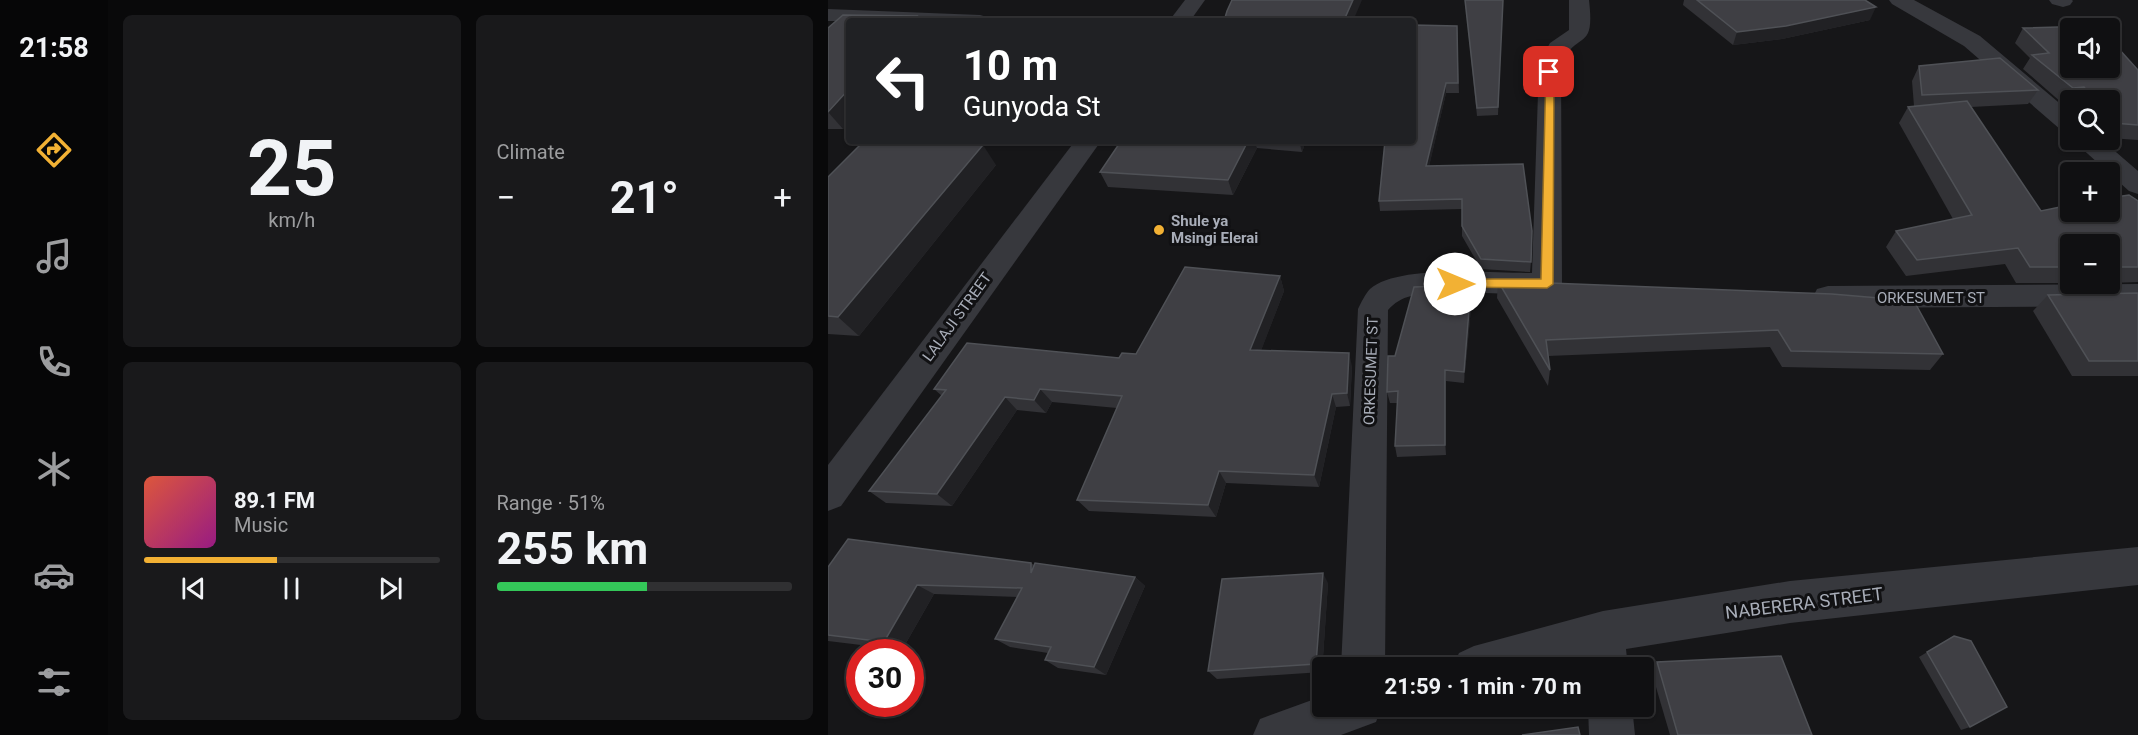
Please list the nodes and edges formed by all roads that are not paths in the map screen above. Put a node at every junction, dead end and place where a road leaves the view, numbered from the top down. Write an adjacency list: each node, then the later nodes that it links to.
1 (1195, 0): 6 (street)
2 (1579, 0): 16 (street, ORKESUMET ST)
3 (1899, 0): 7 (street)
4 (828, 15): 5 (street)
5 (904, 18)
6 (1181, 18)
7 (2060, 116)
8 (1086, 144): 13 (street, LALAJI STREET)
9 (2098, 150): 10 (street)
10 (2138, 185)
11 (2138, 295): 12 (street, ORKESUMET ST)
12 (1806, 297)
13 (828, 494)
14 (2135, 570): 15 (street, NABERERA STREET)
15 (1605, 650): 17 (street, NABERERA STREET)
16 (1363, 657)
17 (1554, 657)
18 (1328, 717): 20 (street)
19 (1611, 717): 21 (street)
20 (1276, 735)
21 (1612, 735)

